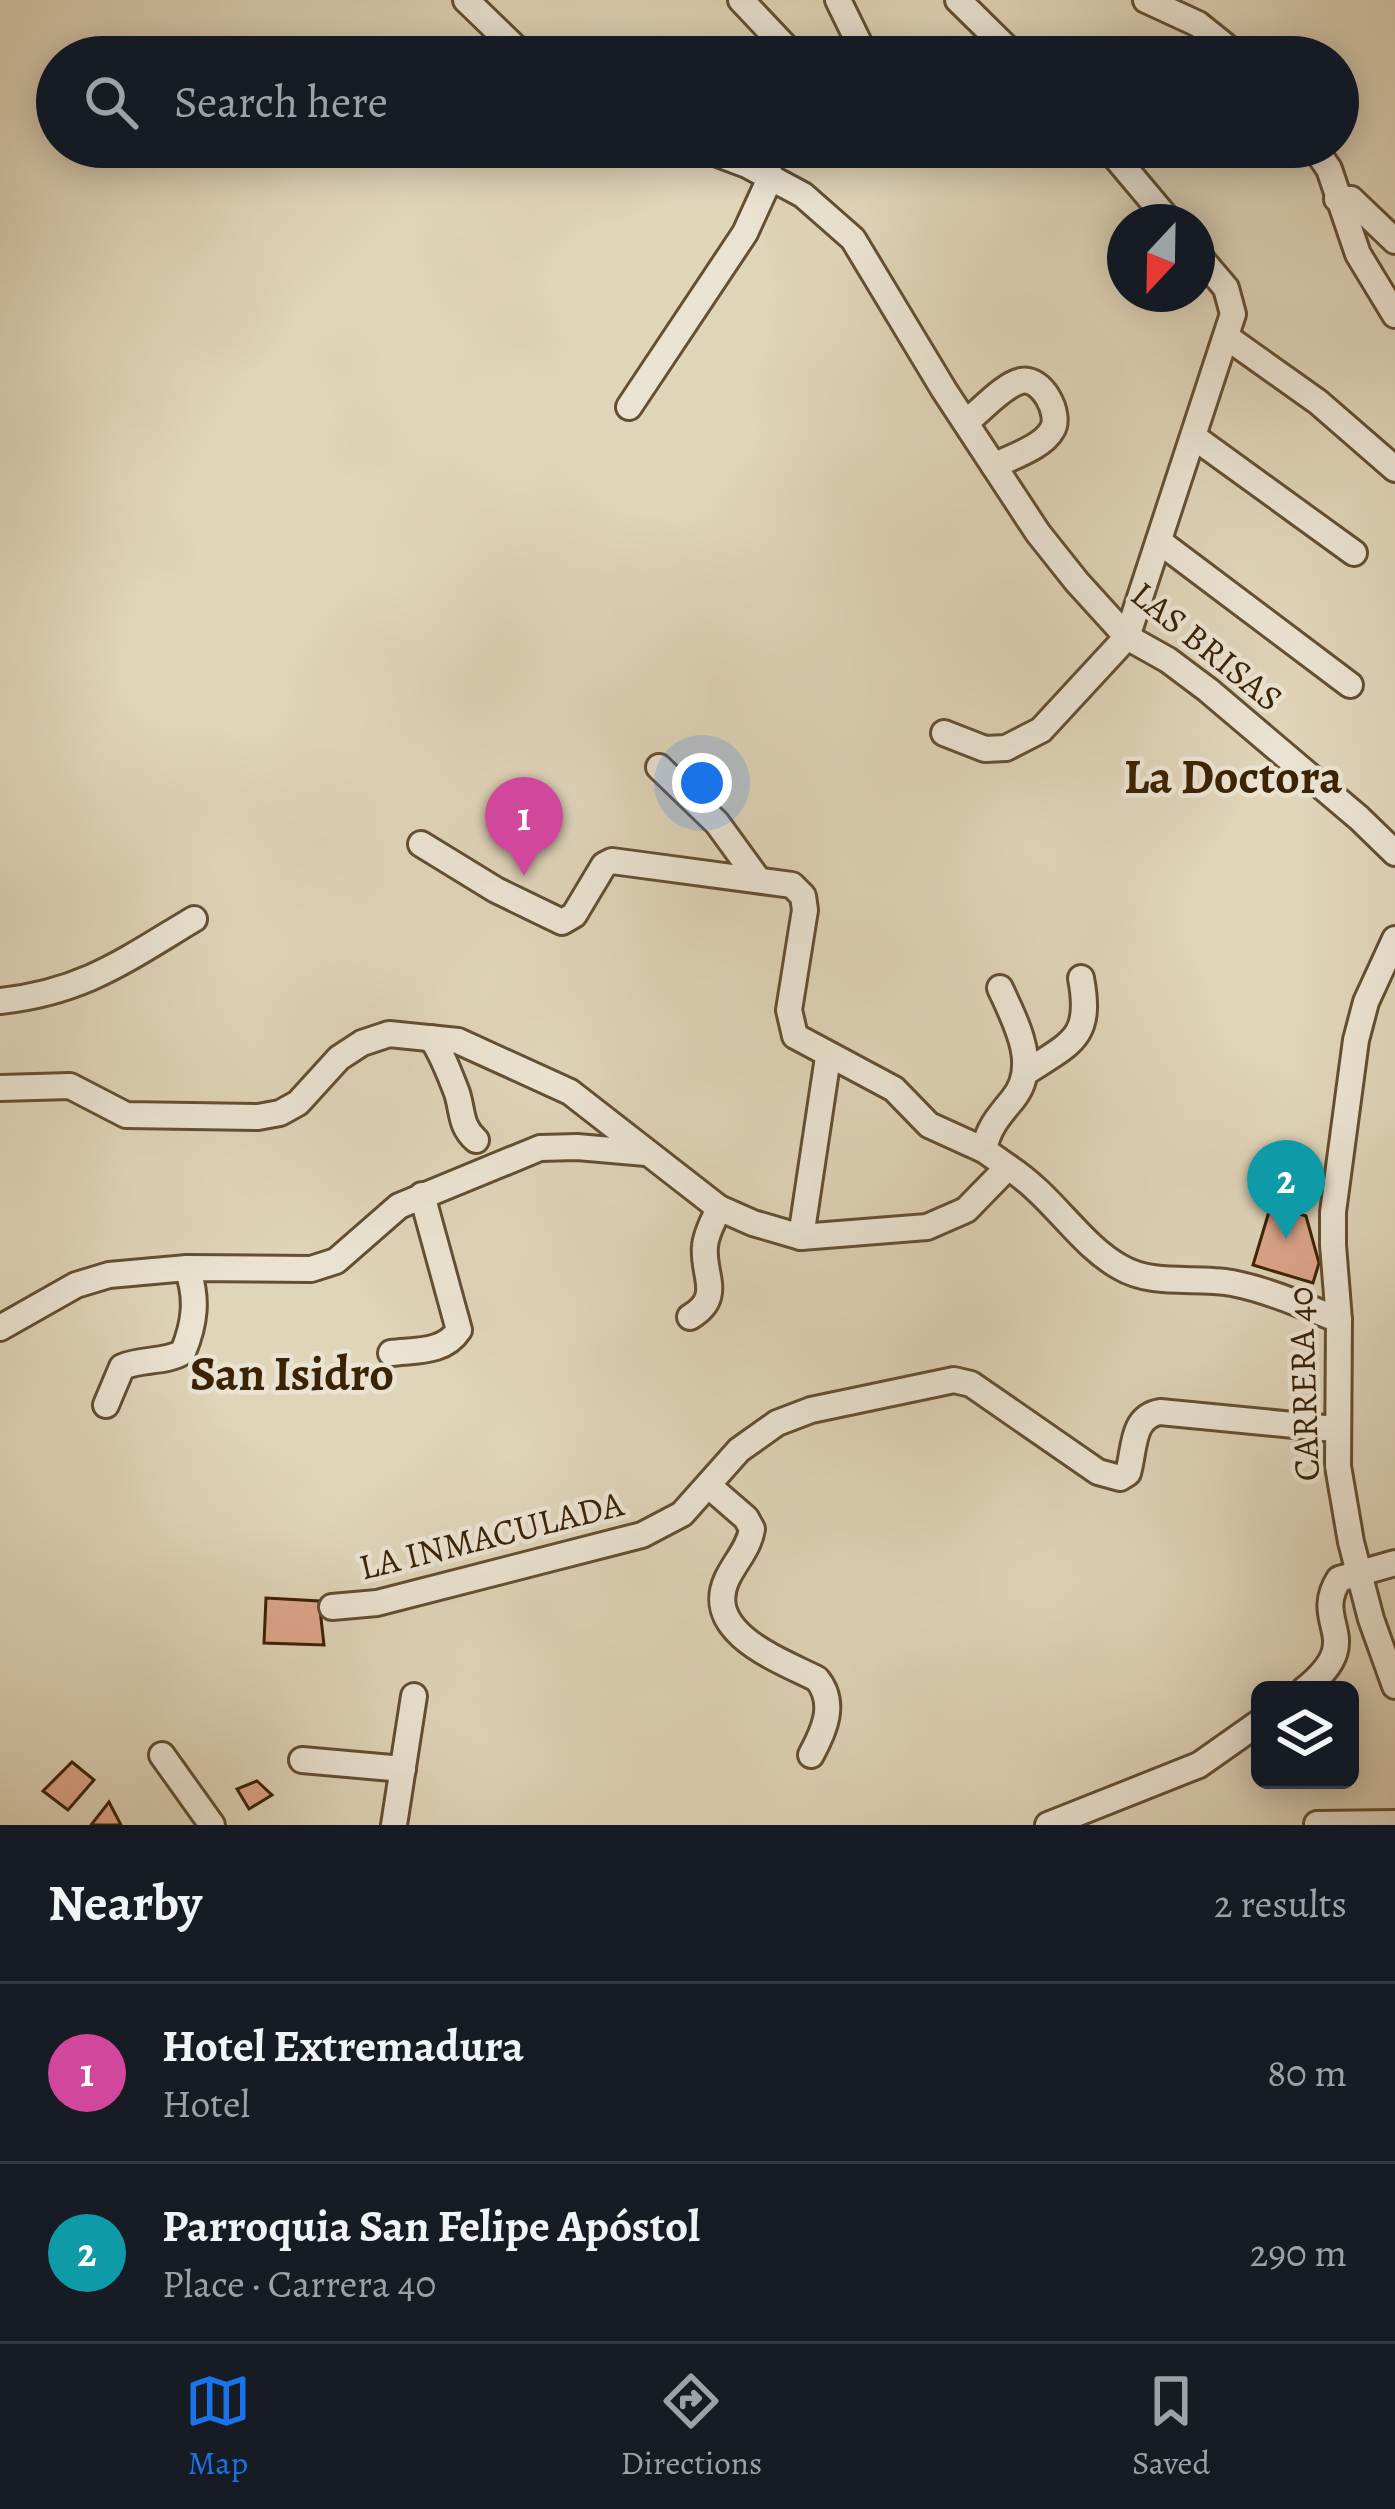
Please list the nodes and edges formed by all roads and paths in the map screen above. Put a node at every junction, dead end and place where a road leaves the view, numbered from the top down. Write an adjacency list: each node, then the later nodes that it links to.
1 (466, 0): 6 (street)
2 (741, 0): 7 (street)
3 (838, 0): 8 (street)
4 (958, 0): 9 (street)
5 (1146, 0): 10 (street)
6 (503, 36)
7 (775, 36)
8 (856, 36)
9 (995, 36)
10 (1212, 36)
11 (751, 168): 14 (street, LAS BRISAS)
12 (1125, 168): 16 (street)
13 (1327, 168): 15 (street)
14 (771, 176): 21 (street); 22 (street, LAS BRISAS)
15 (1337, 199): 17 (street); 19 (street)
16 (1155, 204)
17 (1395, 241)
18 (1215, 278): 20 (street)
19 (1395, 315)
20 (1228, 338): 23 (street); 25 (street)
21 (629, 407)
22 (966, 422): 24 (street, LAS BRISAS); 24 (street)
23 (1194, 437): 26 (street); 27 (street)
24 (994, 466): 28 (street, LAS BRISAS)
25 (1395, 469)
26 (1160, 542): 28 (street); 29 (street)
27 (1354, 554)
28 (1127, 637): 30 (street); 33 (street, LAS BRISAS)
29 (1350, 686)
30 (944, 733)
31 (658, 767): 34 (street)
32 (421, 844): 34 (street)
33 (1395, 853)
34 (757, 878): 41 (street)
35 (194, 919): 39 (street)
36 (1395, 939): 53 (street, CARRERA 40)
37 (1082, 978): 42 (street)
38 (1000, 988): 42 (street)
39 (0, 1001)
40 (431, 1038): 43 (street); 44 (street); 46 (street)
41 (828, 1057): 45 (street); 50 (street)
42 (1028, 1071): 45 (street)
43 (0, 1088)
44 (476, 1140)
45 (984, 1150): 47 (street)
46 (651, 1154): 48 (street); 49 (street)
47 (1008, 1167): 50 (street); 53 (street)
48 (422, 1195): 51 (street); 55 (street)
49 (718, 1208): 50 (street); 52 (street)
50 (801, 1237)
51 (187, 1268): 54 (street); 56 (street)
52 (690, 1317)
53 (1339, 1320): 57 (street, CARRERA 40)
54 (0, 1328)
55 (392, 1353)
56 (106, 1405)
57 (1335, 1429): 58 (street, LA INMACULADA); 60 (street, CARRERA 40)
58 (709, 1486): 61 (street, LA INMACULADA); 67 (street)
59 (1395, 1563): 60 (street)
60 (1359, 1571): 62 (street); 63 (street, CARRERA 40)
61 (332, 1607)
62 (1313, 1681)
63 (1395, 1686)
64 (414, 1696): 69 (street)
65 (1251, 1728): 74 (street)
66 (162, 1755): 72 (street)
67 (811, 1755)
68 (302, 1760): 69 (street)
69 (403, 1769): 73 (street)
70 (1395, 1823): 71 (street)
71 (1316, 1824)
72 (212, 1825)
73 (394, 1825)
74 (1048, 1825)

